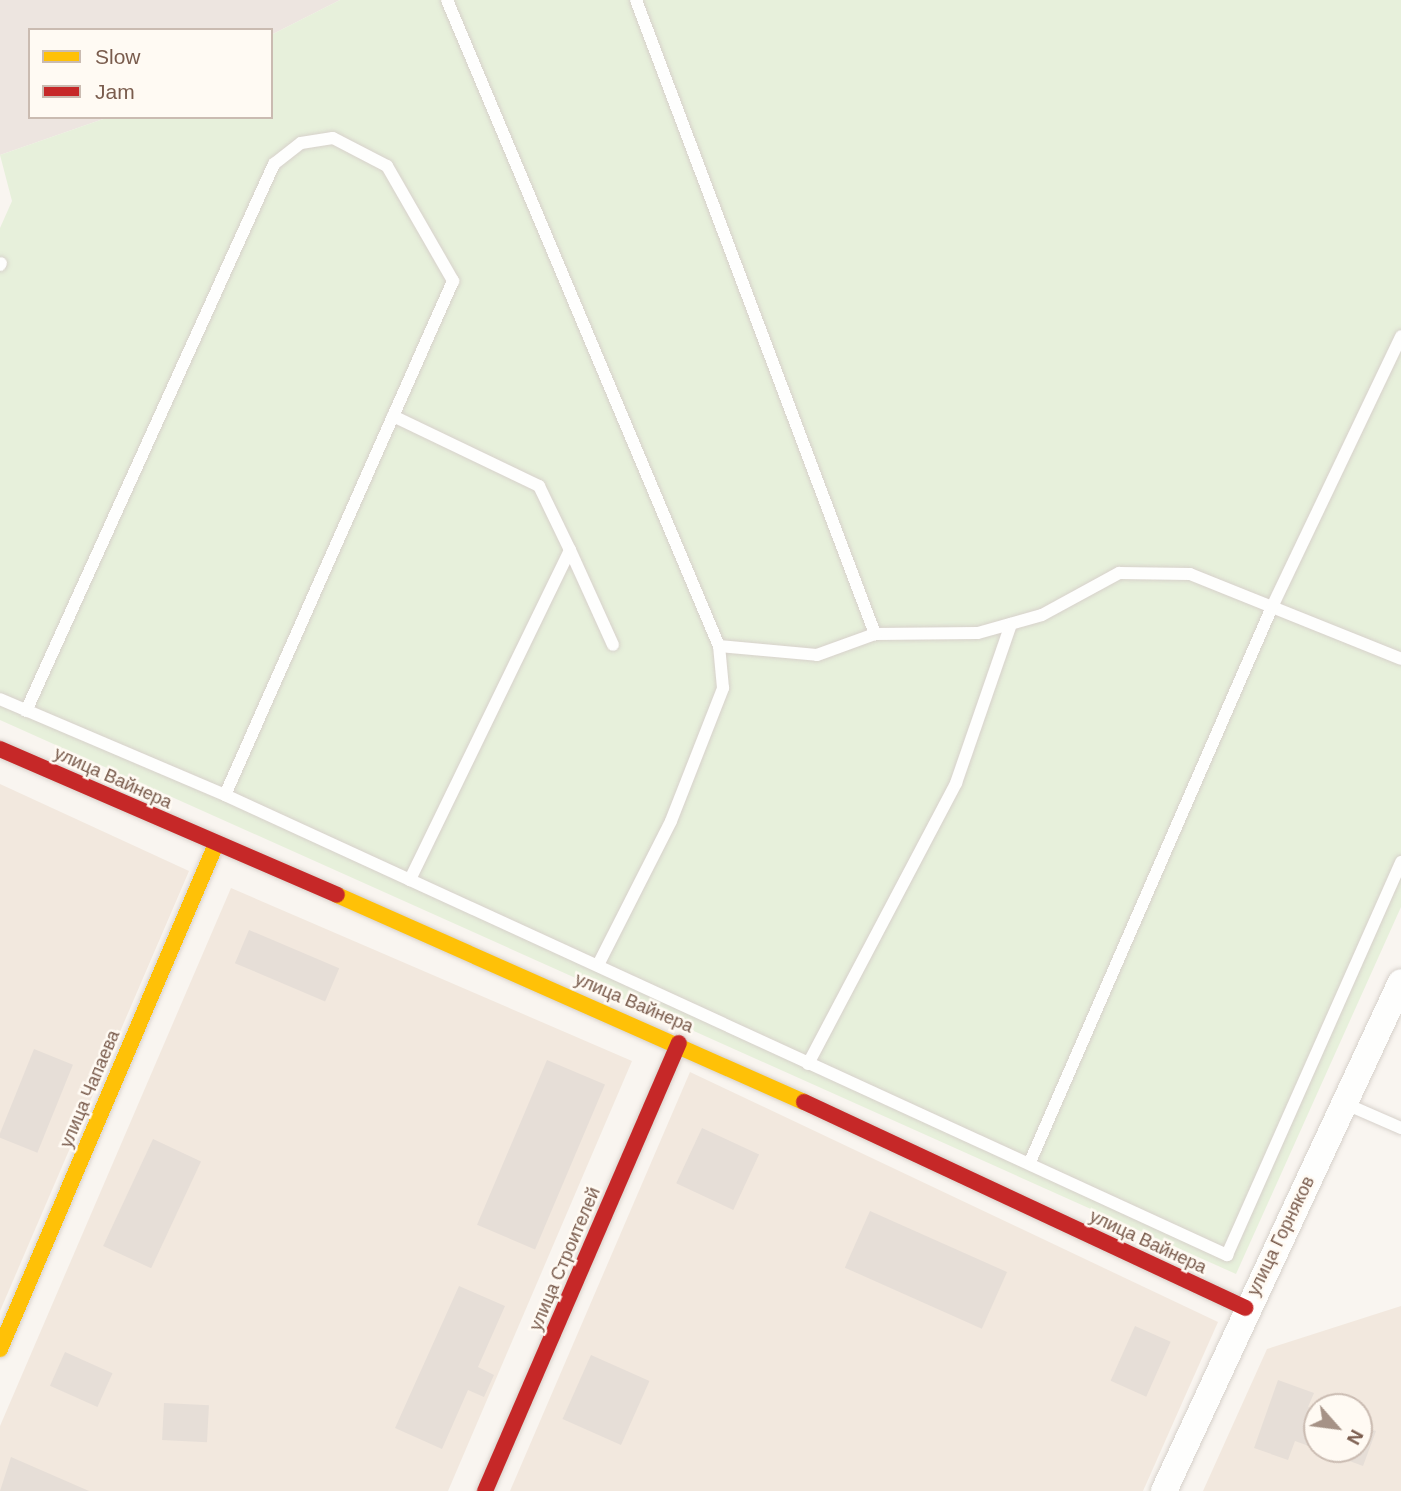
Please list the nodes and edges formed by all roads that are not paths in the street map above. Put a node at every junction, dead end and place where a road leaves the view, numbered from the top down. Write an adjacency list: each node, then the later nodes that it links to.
1 (447, 0): 10 (lane)
2 (636, 0): 8 (lane)
3 (1401, 335): 6 (lane)
4 (393, 416): 5 (lane); 13 (lane); 15 (lane)
5 (570, 550): 9 (lane); 18 (lane)
6 (1272, 607): 7 (lane); 11 (lane); 25 (lane)
7 (1012, 624): 8 (lane); 22 (lane)
8 (874, 634): 10 (lane)
9 (613, 645)
10 (719, 646): 19 (lane)
11 (1401, 659)
12 (0, 699): 13 (lane)
13 (26, 711): 15 (lane)
14 (0, 749): 16 (street, улица Вайнера)
15 (225, 795): 18 (lane)
16 (216, 844): 21 (street, улица Вайнера); 27 (street, улица Чапаева)
17 (1401, 862): 25 (lane)
18 (410, 880): 19 (lane)
19 (598, 965): 22 (lane)
20 (1401, 982): 23 (street, улица Горняков)
21 (679, 1043): 26 (street, улица Вайнера); 28 (street, улица Строителей)
22 (808, 1064): 25 (lane)
23 (1346, 1104): 24 (lane); 26 (street, улица Горняков)
24 (1401, 1128)
25 (1030, 1162)
26 (1245, 1308): 29 (street, улица Горняков)
27 (0, 1349)
28 (485, 1491)
29 (1164, 1491)

